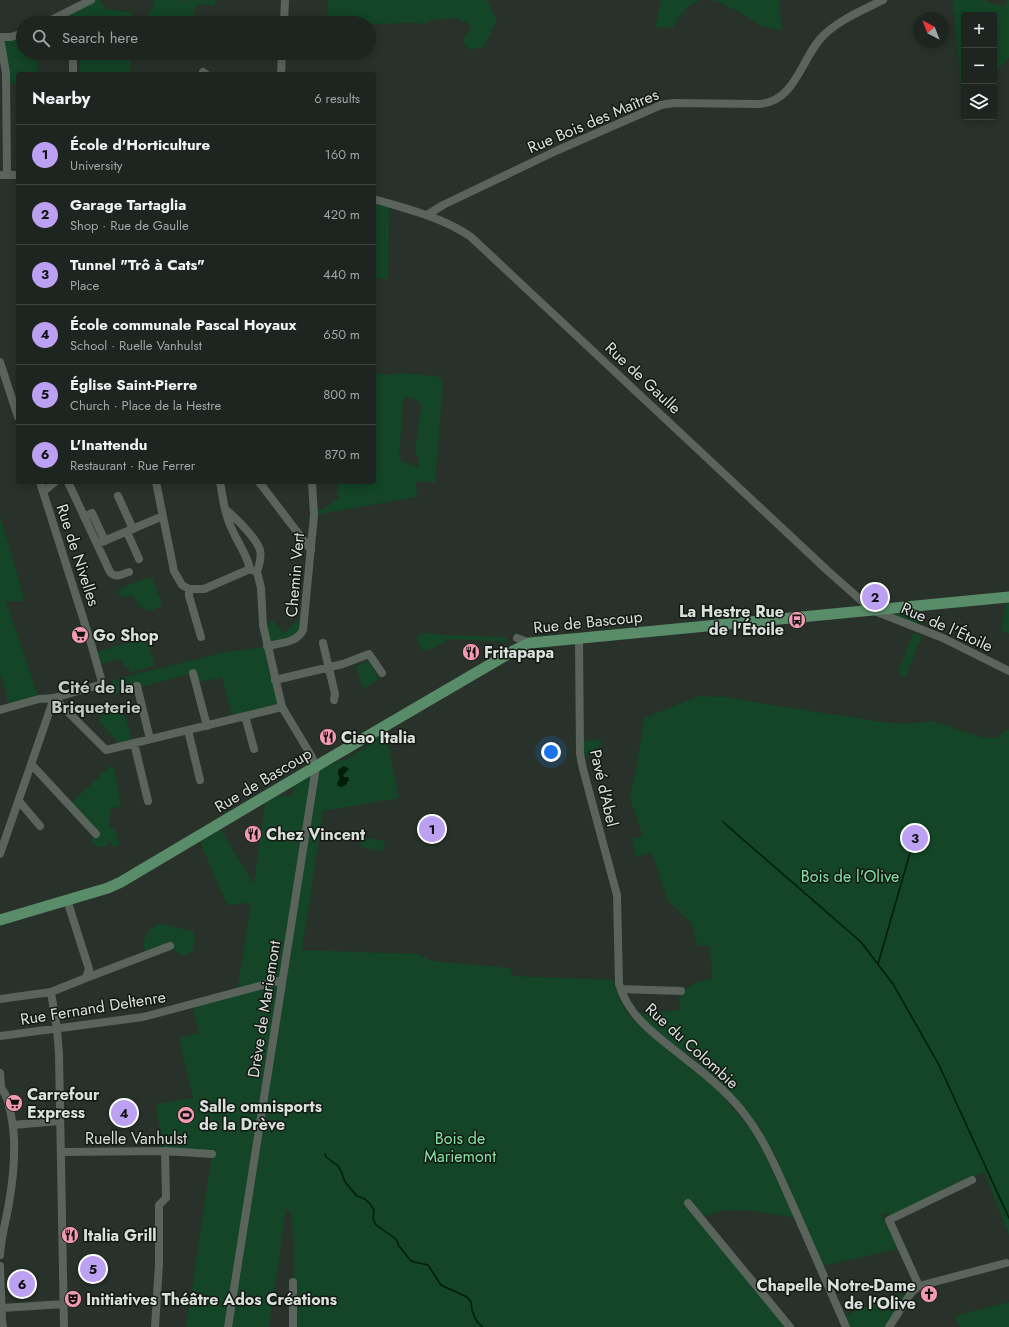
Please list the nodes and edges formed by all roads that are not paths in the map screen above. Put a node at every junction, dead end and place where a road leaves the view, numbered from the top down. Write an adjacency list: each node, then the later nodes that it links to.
1 (91, 0): 4 (street)
2 (285, 0): 5 (street)
3 (883, 0): 15 (street, Rue Bois des Maîtres)
4 (62, 15)
5 (284, 16)
6 (16, 35): 7 (street)
7 (0, 38): 12 (street)
8 (73, 60): 10 (street)
9 (282, 60): 11 (street)
10 (72, 72)
11 (281, 72)
12 (4, 175): 13 (street)
13 (16, 175)
14 (376, 200): 15 (street, Rue de Gaulle)
15 (427, 215): 37 (street, Rue de Gaulle)
16 (0, 362): 17 (street)
17 (16, 411)
18 (41, 484): 25 (street, Rue de Nivelles)
19 (53, 484): 25 (street)
20 (69, 484): 30 (street)
21 (156, 484): 28 (street)
22 (220, 484): 27 (street)
23 (261, 484): 31 (street)
24 (312, 484): 31 (street, Chemin Vert)
25 (43, 492): 50 (street, Rue de Nivelles)
26 (118, 496): 29 (street)
27 (225, 509): 33 (street); 33 (street)
28 (163, 516): 29 (street); 35 (street)
29 (130, 530): 30 (street); 32 (street)
30 (101, 543): 34 (street)
31 (311, 550): 43 (street, Chemin Vert)
32 (139, 559)
33 (253, 571): 35 (street); 43 (street)
34 (129, 572)
35 (189, 589): 38 (street)
36 (1009, 597): 37 (main road, Rue de Bascoup)
37 (872, 610): 40 (main road, Rue de Bascoup); 45 (street, Rue de l'Étoile)
38 (200, 637)
39 (517, 638): 42 (street)
40 (579, 638): 42 (main road, Rue de Bascoup); 68 (street, Pavé d'Abel)
41 (323, 643): 44 (street)
42 (530, 643): 61 (main road, Rue de Bascoup)
43 (268, 646): 48 (street)
44 (328, 667): 47 (street); 48 (street); 51 (street)
45 (1009, 671)
46 (193, 673): 55 (street)
47 (382, 673)
48 (275, 680): 52 (street)
49 (137, 686): 57 (street)
50 (54, 698): 53 (street); 58 (street); 60 (street)
51 (334, 700)
52 (282, 707): 54 (street); 61 (street)
53 (0, 710)
54 (245, 716): 55 (street); 59 (street)
55 (207, 726): 56 (street)
56 (188, 730): 57 (street); 62 (street)
57 (150, 739): 58 (street)
58 (134, 743): 64 (street)
59 (254, 749)
60 (32, 765): 63 (street); 66 (street)
61 (316, 767): 69 (main road, Rue de Bascoup); 73 (street, Drève de Mariemont)
62 (200, 780)
63 (19, 801): 65 (street); 67 (street)
64 (148, 801)
65 (40, 826)
66 (96, 834)
67 (0, 854)
68 (617, 894): 74 (street, Rue du Colombie)
69 (67, 900): 70 (main road, Rue de Bascoup); 72 (street)
70 (0, 920)
71 (170, 946): 72 (street)
72 (86, 978): 76 (street)
73 (282, 980): 78 (street, Rue Fernand Deltenre); 100 (street, Drève de Mariemont)
74 (621, 989): 75 (street); 103 (street, Rue du Colombie)
75 (681, 991)
76 (51, 992): 77 (street); 78 (street)
77 (0, 999)
78 (58, 1028): 79 (street, Rue Fernand Deltenre); 82 (street)
79 (0, 1036)
80 (0, 1073): 81 (street)
81 (0, 1087): 83 (street)
82 (60, 1122): 83 (street); 85 (street)
83 (13, 1125): 89 (street)
84 (166, 1151): 85 (street, Ruelle Vanhulst); 86 (street, Ruelle Vanhulst); 99 (street)
85 (61, 1152): 95 (street)
86 (212, 1154)
87 (972, 1180): 94 (street)
88 (688, 1203): 102 (street)
89 (0, 1241): 90 (street)
90 (0, 1255)
91 (1006, 1263): 94 (street)
92 (0, 1266): 96 (street)
93 (293, 1282): 101 (street)
94 (919, 1286): 104 (street)
95 (64, 1304): 96 (street); 98 (street)
96 (2, 1308): 97 (street)
97 (2, 1322)
98 (64, 1327)
99 (155, 1327)
100 (228, 1327)
101 (293, 1327)
102 (790, 1327)
103 (846, 1327)
104 (889, 1327)

